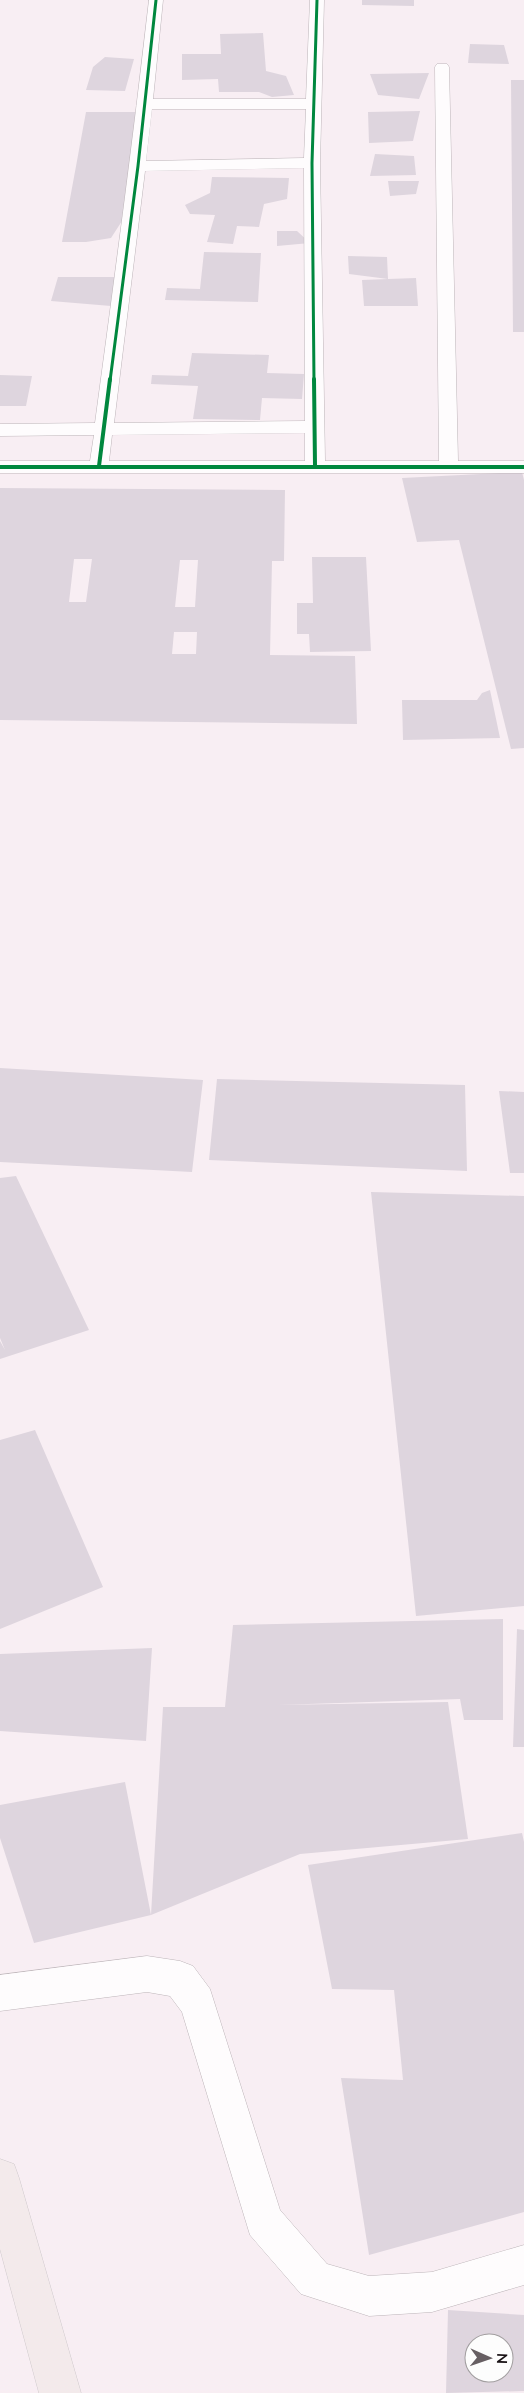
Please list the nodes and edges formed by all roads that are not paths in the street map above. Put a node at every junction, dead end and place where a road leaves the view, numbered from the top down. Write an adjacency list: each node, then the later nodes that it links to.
1 (156, 0): 4 (street)
2 (317, 0): 5 (street)
3 (442, 67): 13 (street)
4 (143, 104): 5 (street); 7 (street)
5 (314, 104): 6 (street)
6 (312, 163): 7 (street); 8 (street)
7 (138, 166): 9 (street)
8 (315, 427): 9 (street); 12 (street)
9 (103, 429): 10 (street); 11 (street)
10 (0, 430)
11 (99, 466): 12 (street); 15 (street)
12 (316, 466): 13 (street)
13 (449, 466): 14 (street)
14 (524, 466)
15 (0, 467)
16 (0, 1992): 18 (street)
17 (0, 2178): 19 (highway)
18 (524, 2265)
19 (60, 2393)

